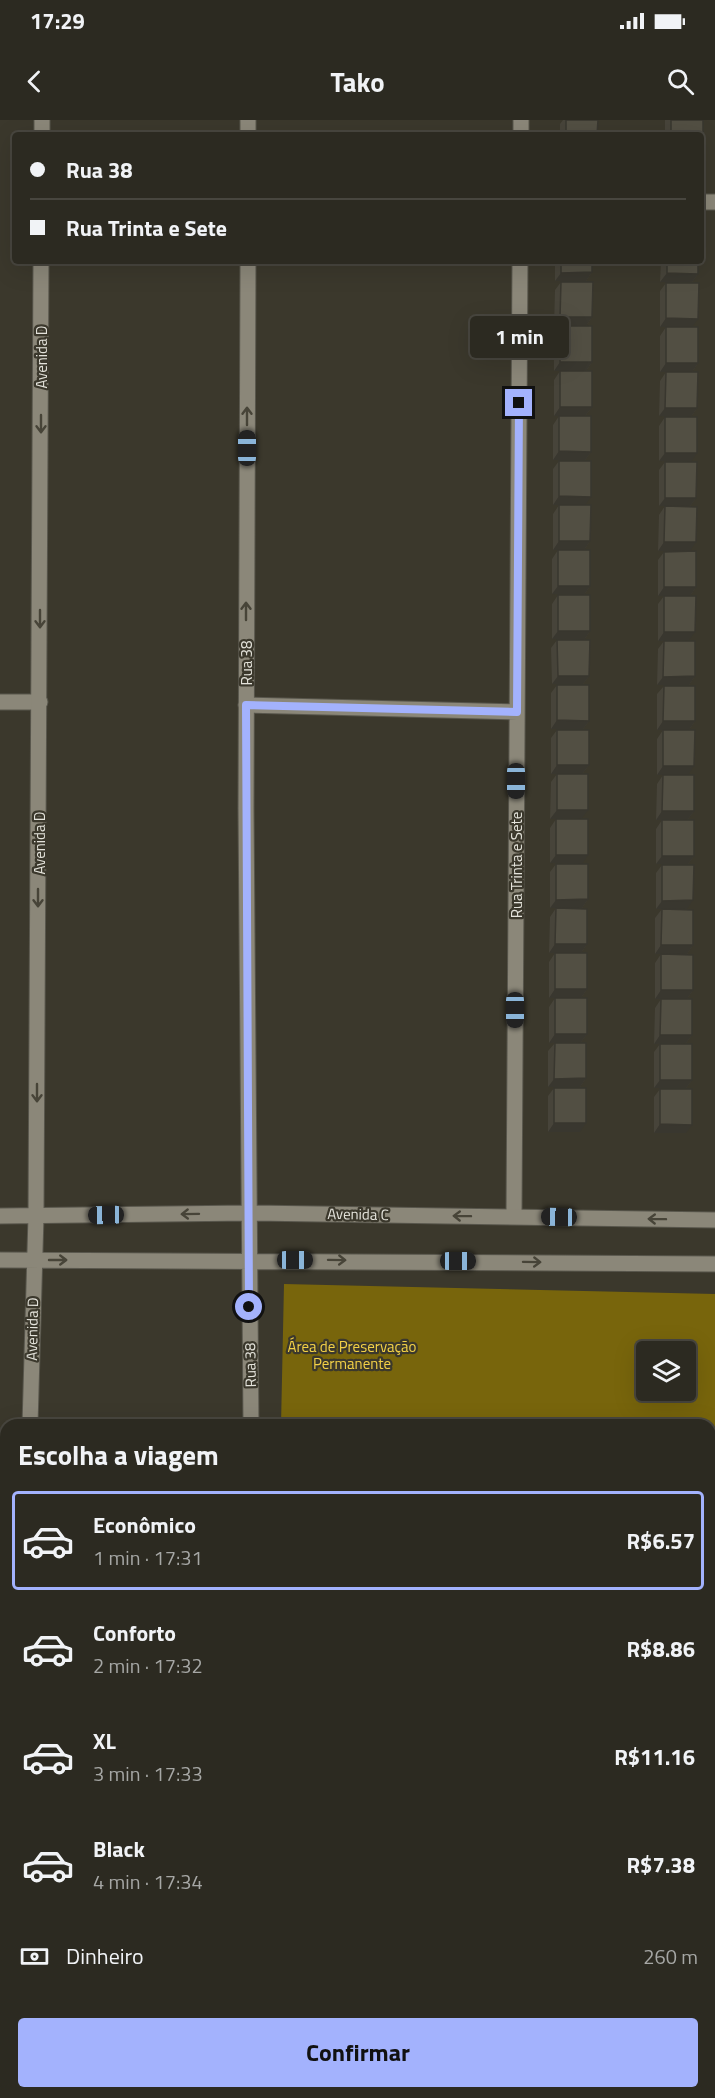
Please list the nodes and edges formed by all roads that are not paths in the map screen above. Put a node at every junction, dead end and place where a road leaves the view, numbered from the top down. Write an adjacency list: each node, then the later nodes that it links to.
1 (41, 264): 5 (street, Avenida D, one-way to 5)
2 (248, 264): 6 (street, Rua 38, one-way to 2)
3 (520, 264): 7 (street, Rua Trinta e Sete)
4 (0, 702): 5 (street)
5 (40, 702): 10 (street, Avenida D, one-way to 10)
6 (246, 705): 7 (street); 8 (street, Rua 38)
7 (517, 712): 11 (street, Rua Trinta e Sete)
8 (248, 1213): 10 (street, Avenida C, one-way to 10); 11 (street, Avenida C, one-way to 8); 13 (street, Rua 38)
9 (0, 1216): 10 (street, Avenida C)
10 (36, 1216): 15 (street, Avenida D)
11 (514, 1216): 12 (street, Avenida C, one-way to 11)
12 (715, 1220)
13 (248, 1259): 15 (street, one-way to 13); 16 (street, one-way to 16); 18 (street, Rua 38)
14 (0, 1260): 15 (street)
15 (34, 1260): 17 (street, Avenida D)
16 (715, 1263)
17 (30, 1419)
18 (251, 1419)

